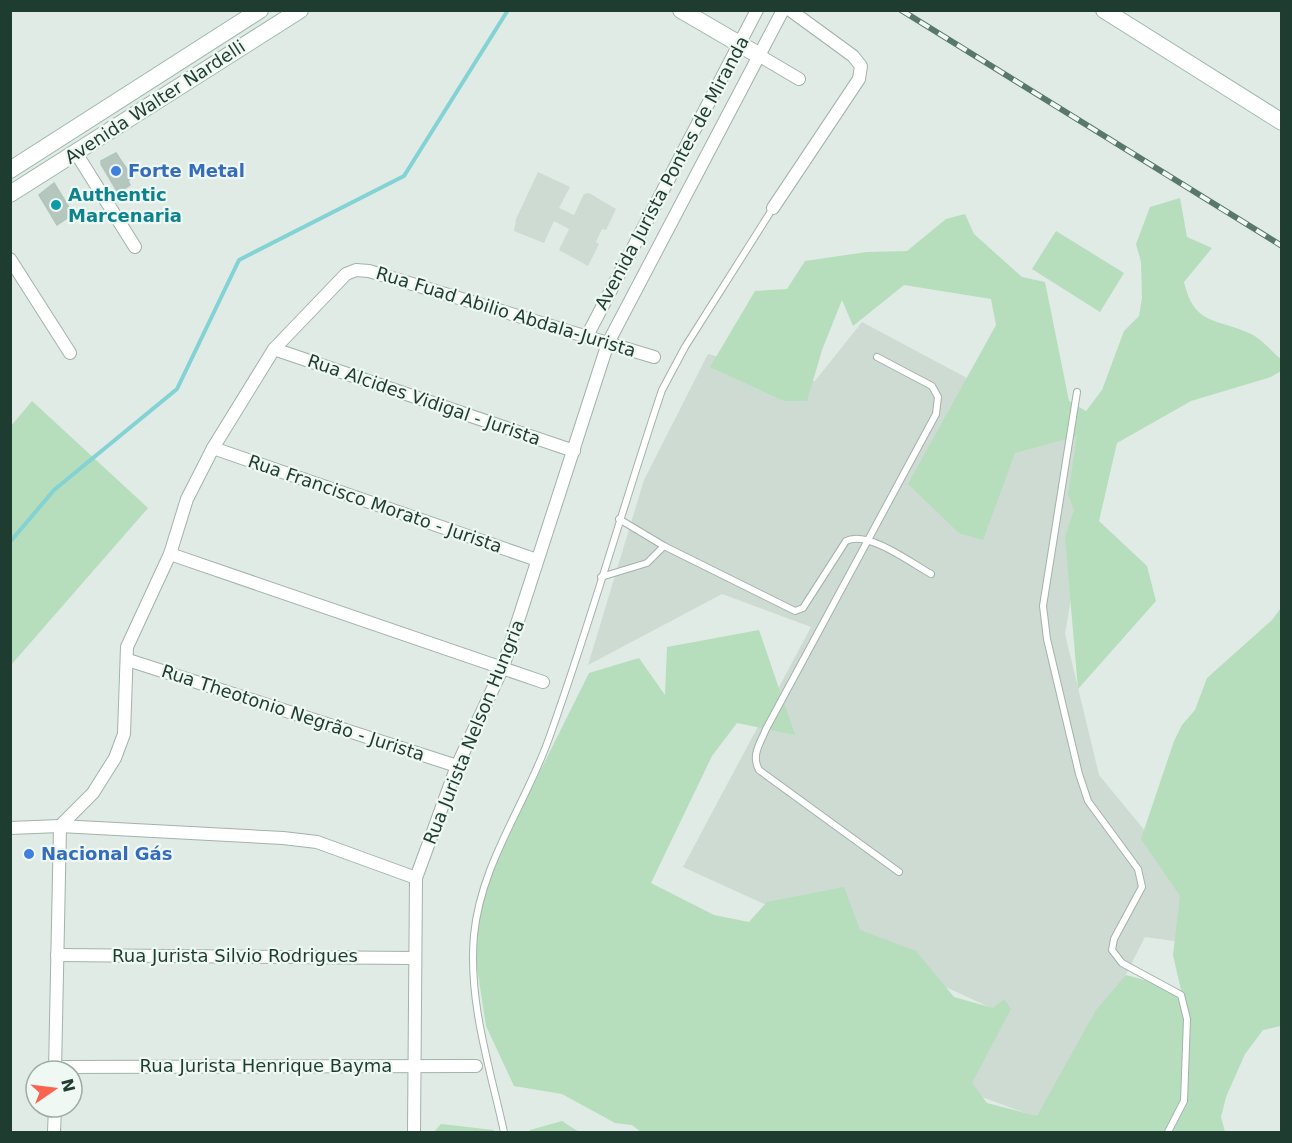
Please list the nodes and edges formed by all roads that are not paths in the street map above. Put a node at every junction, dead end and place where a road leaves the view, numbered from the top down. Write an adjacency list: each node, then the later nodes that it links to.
1 (260, 10): 13 (street, Avenida Walter Nardelli)
2 (300, 10): 12 (street, Avenida Walter Nardelli)
3 (681, 10): 8 (street)
4 (757, 10): 8 (street, Avenida Jurista Pontes de Miranda)
5 (783, 10): 9 (street, Avenida Jurista Pontes de Miranda)
6 (790, 10): 15 (street)
7 (1104, 10): 11 (street)
8 (740, 44): 9 (street); 18 (street, Avenida Jurista Pontes de Miranda)
9 (760, 56): 10 (street); 19 (street, Avenida Jurista Pontes de Miranda)
10 (799, 79)
11 (1281, 122)
12 (76, 153): 14 (street, Avenida Walter Nardelli); 16 (street)
13 (10, 170)
14 (10, 194)
15 (773, 208): 27 (lane)
16 (135, 247)
17 (10, 259): 21 (street)
18 (587, 336): 19 (street, Rua Fuad Abilio Abdala-Jurista); 20 (street, Rua Fuad Abilio Abdala-Jurista)
19 (608, 343): 22 (street, Rua Fuad Abilio Abdala-Jurista); 26 (street, Rua Jurista Nelson Hungria)
20 (274, 349): 25 (street); 26 (street, Rua Alcides Vidigal - Jurista)
21 (70, 353)
22 (654, 357)
23 (878, 357): 28 (lane)
24 (1077, 392): 50 (lane)
25 (213, 448): 30 (street); 31 (street, Rua Francisco Morato - Jurista)
26 (574, 451): 31 (street, Rua Jurista Nelson Hungria)
27 (619, 519): 29 (lane); 33 (lane)
28 (869, 540): 29 (lane); 32 (lane); 40 (lane)
29 (664, 546): 33 (lane)
30 (170, 554): 34 (street); 35 (street)
31 (537, 560): 35 (street, Rua Jurista Nelson Hungria)
32 (931, 574)
33 (601, 577): 49 (lane)
34 (128, 660): 37 (street, Rua Theotonio Negrão - Jurista); 38 (street)
35 (503, 667): 36 (street); 37 (street, Rua Jurista Nelson Hungria)
36 (543, 682)
37 (458, 766): 41 (street, Rua Jurista Nelson Hungria)
38 (60, 826): 39 (street); 41 (street); 42 (street)
39 (10, 828)
40 (899, 872)
41 (416, 878): 43 (street, Rua Jurista Nelson Hungria)
42 (57, 955): 43 (street, Rua Jurista Silvio Rodrigues); 44 (street)
43 (414, 958): 45 (street, Rua Jurista Nelson Hungria)
44 (55, 1059)
45 (415, 1065): 46 (street, Rua Jurista Henrique Bayma); 47 (street, Rua Jurista Henrique Bayma); 48 (street, Rua Jurista Nelson Hungria)
46 (476, 1066)
47 (84, 1069)
48 (414, 1132)
49 (504, 1132)
50 (1168, 1132)

